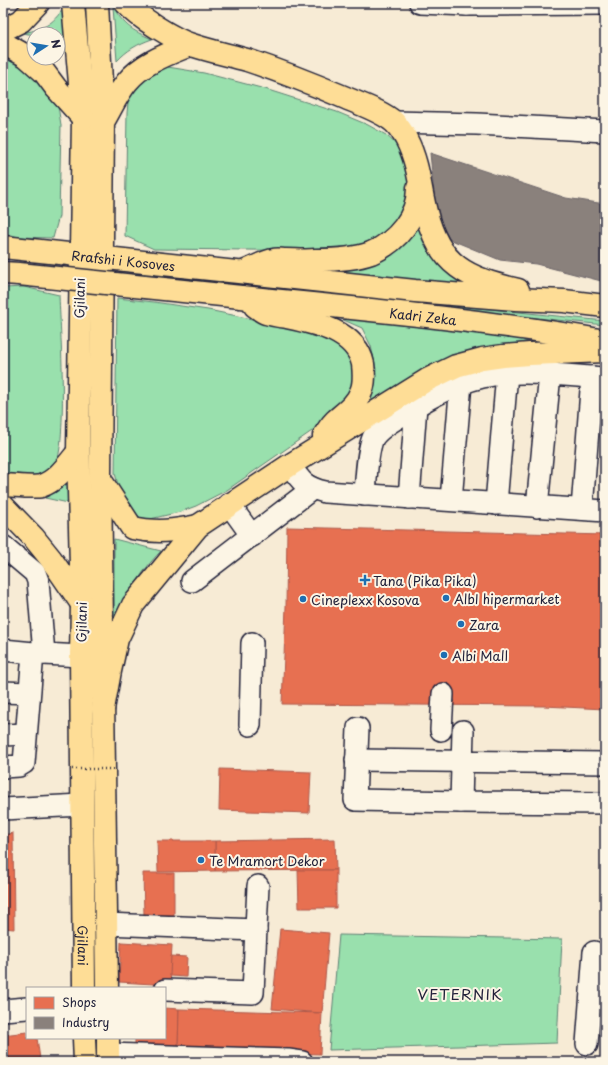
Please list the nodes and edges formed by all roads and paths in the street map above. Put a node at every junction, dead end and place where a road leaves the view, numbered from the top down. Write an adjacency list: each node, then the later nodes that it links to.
1 (38, 3): 8 (main road)
2 (73, 3): 11 (main road)
3 (97, 3): 11 (main road)
4 (420, 3): 5 (lane)
5 (467, 4): 6 (lane)
6 (605, 4)
7 (133, 5): 10 (main road)
8 (3, 30)
9 (3, 43): 11 (main road)
10 (190, 45): 11 (main road); 12 (main road)
11 (93, 120): 16 (main road, Gjilani); 17 (main road, Gjilani)
12 (394, 122): 13 (lane); 14 (main road)
13 (605, 131)
14 (418, 171): 18 (main road); 21 (main road)
15 (3, 247): 16 (main road, Rrafshi i Kosoves)
16 (80, 255): 17 (main road, Rrafshi i Kosoves); 31 (main road, Gjilani)
17 (102, 257): 18 (main road, Rrafshi i Kosoves); 33 (main road, Gjilani)
18 (243, 272): 21 (main road, Kadri Zeka)
19 (11, 273): 20 (main road, Rrafshi i Kosoves, bridge)
20 (241, 296): 23 (main road, Kadri Zeka); 30 (main road)
21 (564, 301): 22 (main road, Kadri Zeka)
22 (605, 306)
23 (605, 341)
24 (605, 351): 30 (main road)
25 (507, 373): 26 (lane); 28 (lane); 40 (lane)
26 (550, 374): 27 (lane); 42 (lane)
27 (599, 377): 43 (lane)
28 (461, 383): 29 (lane); 38 (lane)
29 (416, 406): 36 (lane); 37 (lane)
30 (314, 450): 32 (main road)
31 (78, 452): 34 (main road); 49 (main road, Gjilani)
32 (290, 465): 35 (lane); 39 (main road)
33 (100, 479): 45 (main road); 57 (main road, Gjilani)
34 (3, 485)
35 (312, 489): 36 (lane); 46 (lane)
36 (365, 495): 37 (lane)
37 (409, 498): 38 (lane)
38 (451, 500): 40 (lane)
39 (229, 504): 45 (main road); 46 (lane)
40 (496, 504): 42 (lane)
41 (3, 506): 49 (main road)
42 (537, 507): 43 (lane)
43 (582, 510): 44 (lane)
44 (605, 511)
45 (198, 526): 57 (main road)
46 (252, 536): 48 (lane)
47 (3, 546): 52 (lane)
48 (192, 581)
49 (82, 604): 53 (main road, Gjilani)
50 (252, 642): 58 (lane)
51 (3, 650): 52 (lane)
52 (38, 653): 53 (lane); 55 (lane)
53 (81, 656): 72 (main road, Gjilani)
54 (3, 692): 55 (lane)
55 (29, 693): 62 (lane)
56 (443, 694): 60 (lane)
57 (103, 709): 75 (main road, Gjilani)
58 (250, 725)
59 (358, 728): 64 (lane)
60 (441, 730)
61 (463, 731): 65 (lane)
62 (26, 734): 63 (lane); 67 (lane)
63 (3, 735)
64 (356, 760): 65 (lane); 70 (lane)
65 (462, 762): 66 (lane); 70 (lane)
66 (605, 763)
67 (3, 767)
68 (72, 768): 69 (path, bridge)
69 (114, 768)
70 (461, 802): 71 (lane)
71 (605, 803)
72 (82, 805): 73 (lane); 78 (main road, Gjilani)
73 (3, 809)
74 (258, 886): 76 (lane)
75 (106, 924): 76 (lane); 79 (main road, Gjilani)
76 (256, 930): 80 (lane)
77 (592, 952): 84 (lane)
78 (84, 987)
79 (107, 987)
80 (166, 990)
81 (26, 1008): 82 (lane)
82 (3, 1010)
83 (84, 1039): 86 (main road)
84 (587, 1044)
85 (108, 1051): 87 (lane)
86 (85, 1062)
87 (302, 1062)

